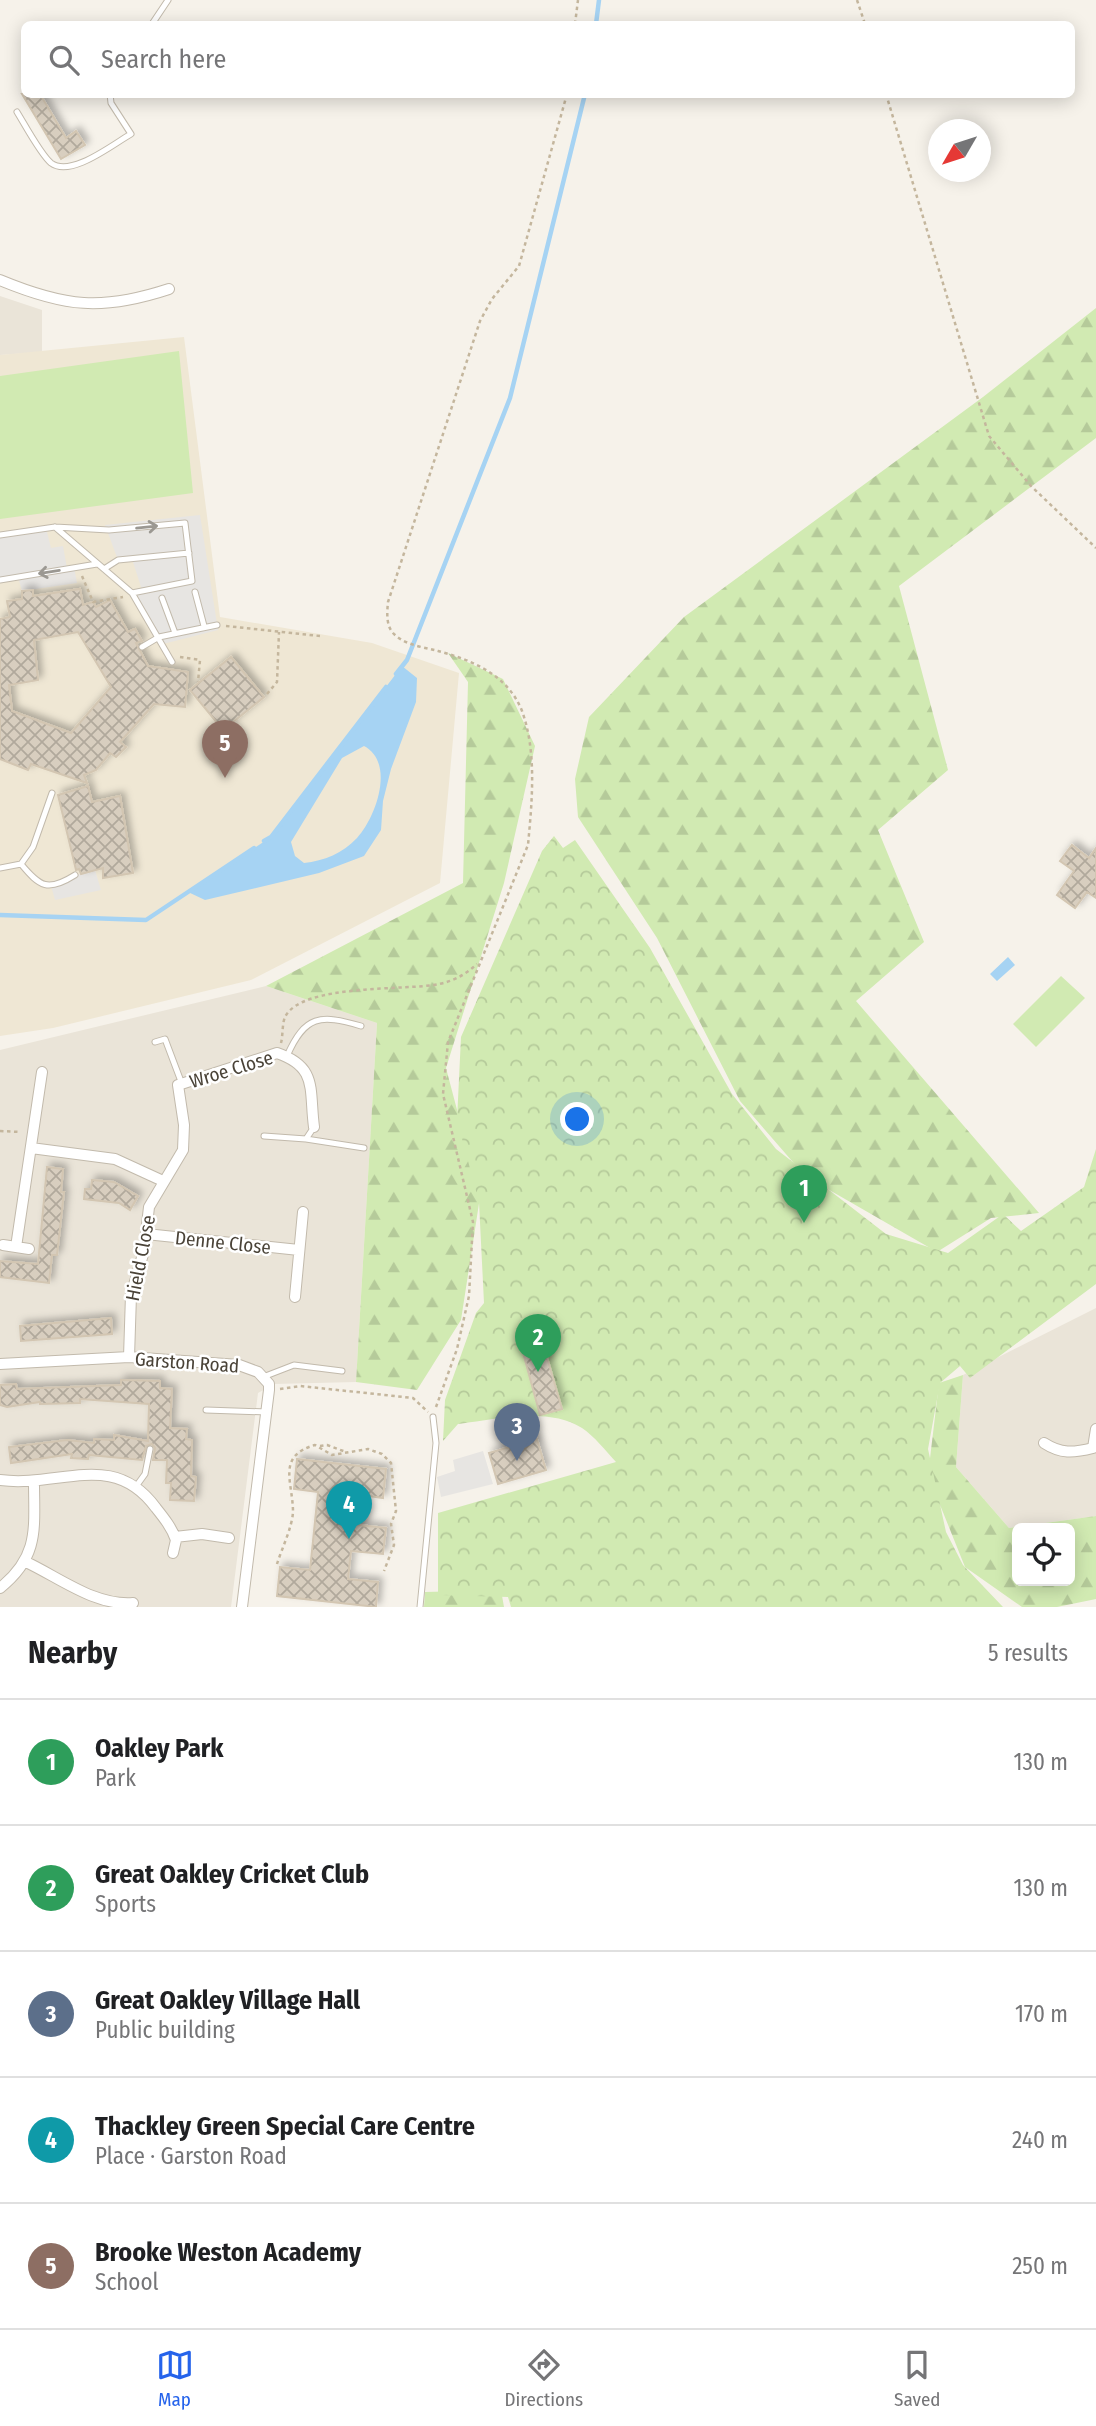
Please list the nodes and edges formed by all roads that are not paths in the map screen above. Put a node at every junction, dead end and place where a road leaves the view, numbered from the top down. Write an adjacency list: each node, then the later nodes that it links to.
1 (168, 0): 2 (lane)
2 (154, 21)
3 (110, 98): 4 (lane)
4 (17, 113)
5 (0, 280): 6 (street)
6 (169, 289)
7 (55, 527): 8 (lane); 9 (lane, one-way to 9); 10 (lane)
8 (0, 535)
9 (188, 553): 11 (lane); 14 (lane)
10 (97, 564): 11 (lane); 12 (lane, one-way to 12)
11 (104, 569): 14 (lane)
12 (0, 580)
13 (195, 593): 16 (lane)
14 (133, 594): 19 (lane)
15 (162, 598): 18 (lane)
16 (204, 625): 17 (lane); 18 (lane)
17 (217, 625)
18 (174, 633): 19 (lane)
19 (159, 637): 20 (lane); 21 (lane)
20 (142, 647)
21 (171, 659)
22 (52, 793): 23 (lane)
23 (21, 864): 24 (lane); 25 (lane)
24 (0, 868)
25 (75, 875)
26 (361, 1026): 28 (lane)
27 (155, 1042): 30 (lane)
28 (282, 1055): 30 (street, Wroe Close); 31 (street, Wroe Close)
29 (42, 1072): 34 (street)
30 (180, 1085): 36 (street, Hield Close)
31 (314, 1127): 33 (lane)
32 (264, 1136): 33 (lane)
33 (306, 1139): 35 (lane)
34 (31, 1148): 36 (street); 40 (street)
35 (363, 1148)
36 (163, 1181): 38 (street, Hield Close)
37 (303, 1212): 42 (street)
38 (146, 1234): 42 (street, Denne Close); 44 (street, Hield Close)
39 (3, 1245): 40 (street)
40 (16, 1247): 41 (street)
41 (29, 1249)
42 (299, 1250): 43 (street)
43 (295, 1297)
44 (129, 1357): 45 (street, Garston Road); 47 (street, Garston Road)
45 (0, 1364)
46 (342, 1371): 47 (lane)
47 (263, 1377): 49 (street, Garston Road)
48 (206, 1410): 49 (lane)
49 (267, 1412): 64 (street, Garston Road)
50 (433, 1417): 65 (lane)
51 (1096, 1429): 52 (street)
52 (1044, 1443)
53 (150, 1449): 56 (lane)
54 (0, 1480): 55 (street)
55 (34, 1481): 56 (street); 60 (street)
56 (137, 1485): 57 (street)
57 (175, 1538): 58 (street); 59 (street)
58 (229, 1538)
59 (173, 1553)
60 (26, 1562): 61 (street); 63 (street)
61 (0, 1588)
62 (133, 1603): 63 (street)
63 (114, 1605)
64 (242, 1607)
65 (420, 1607)

